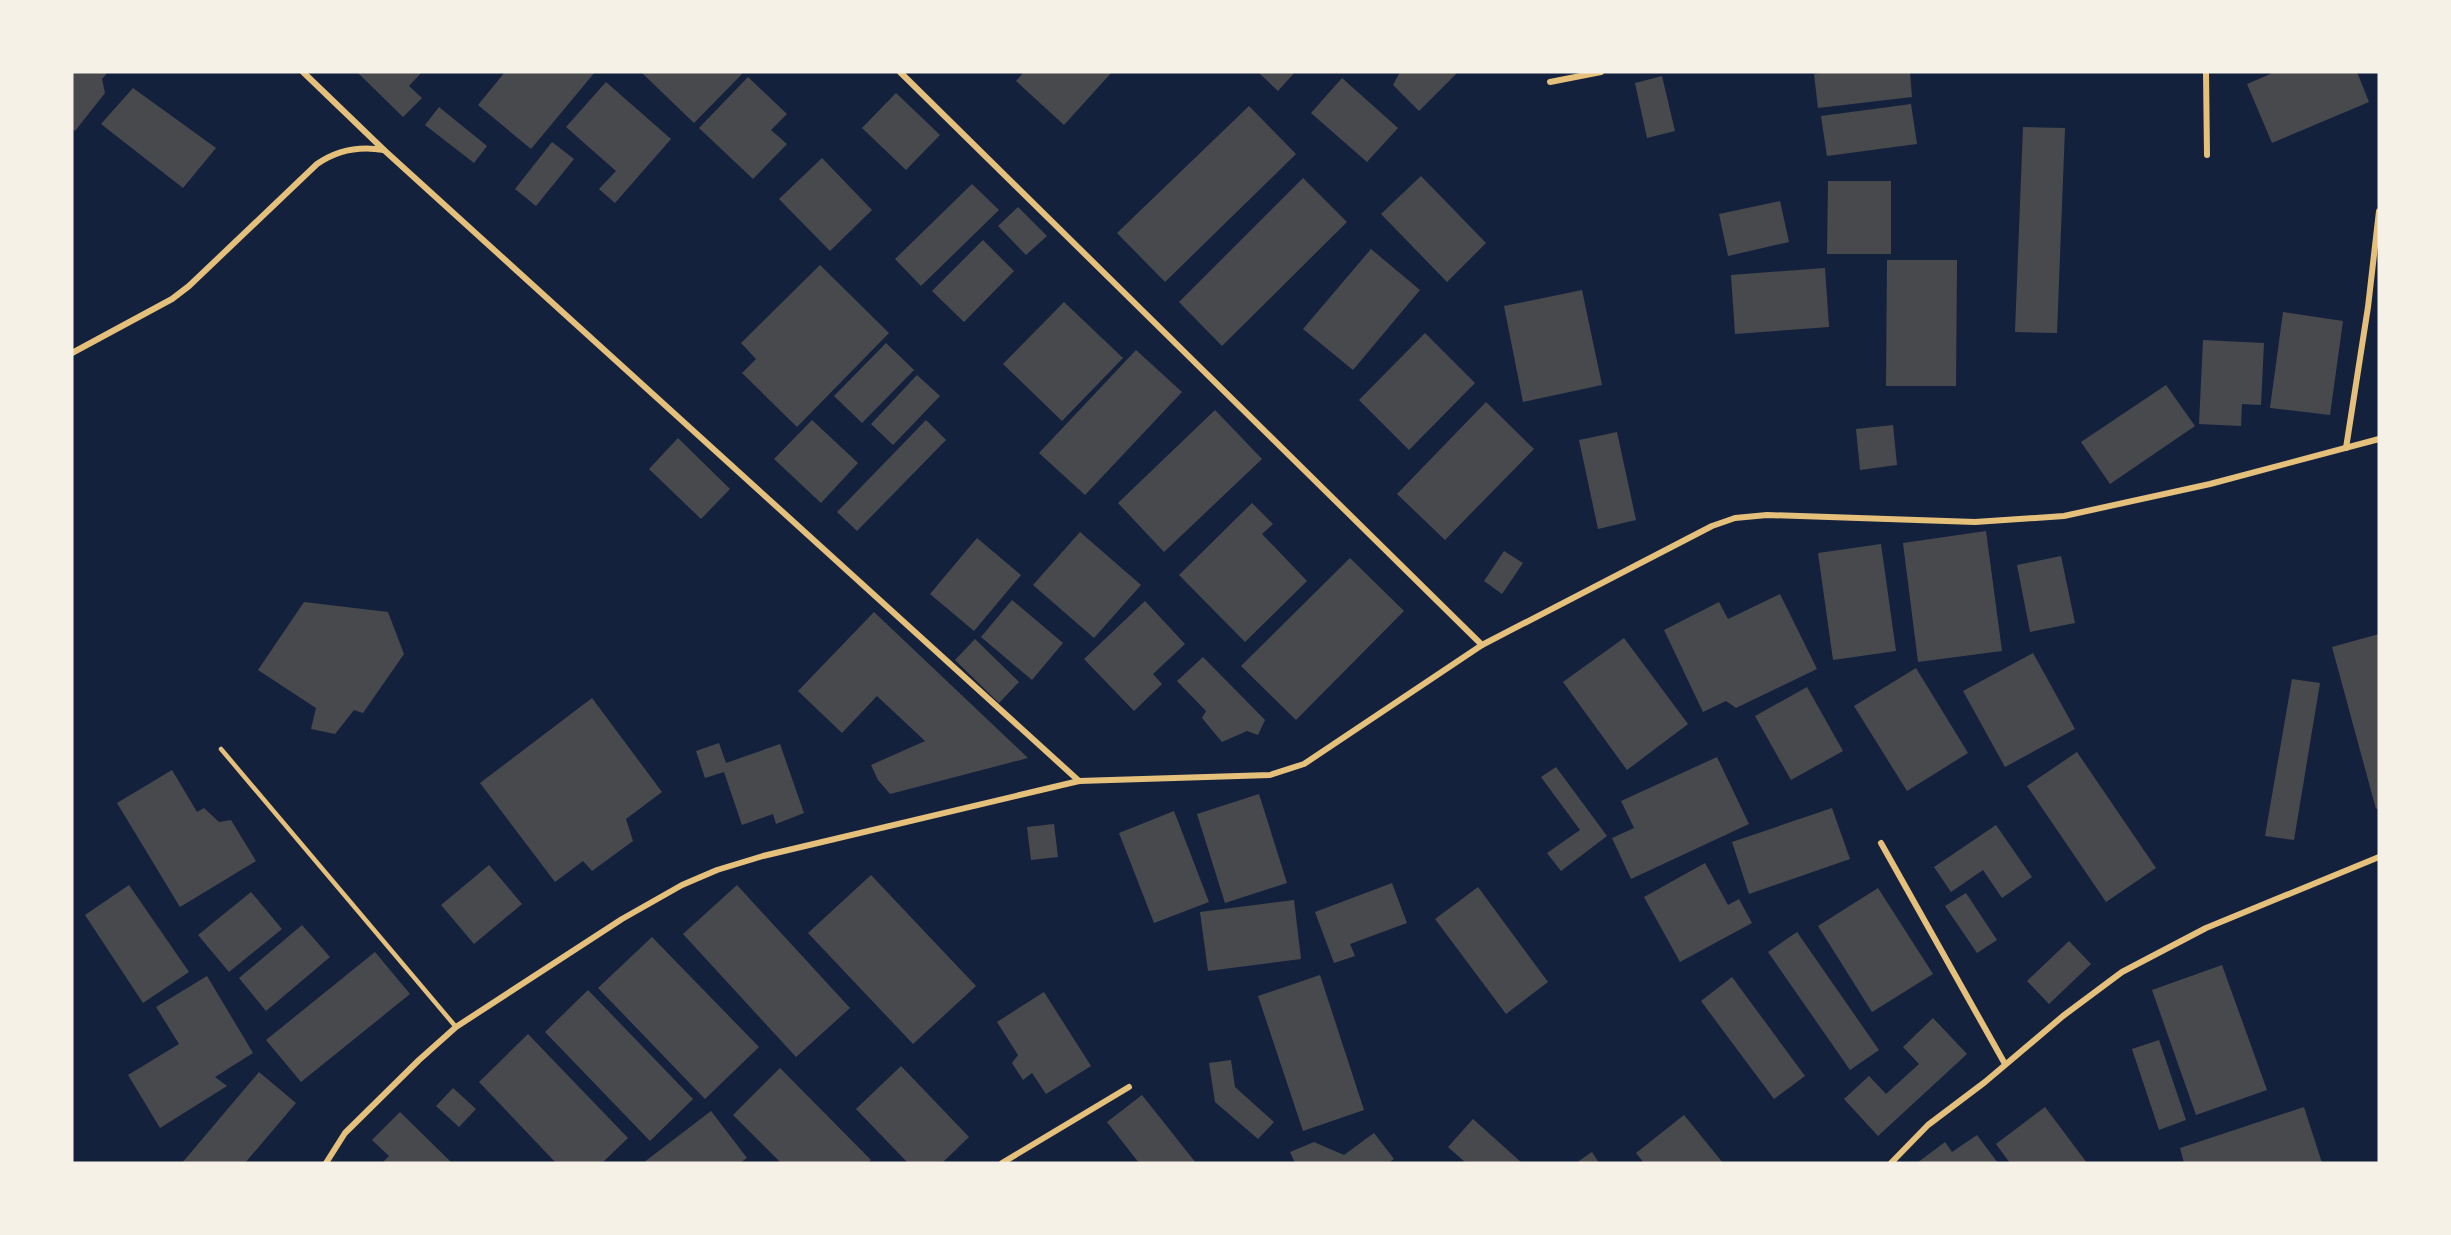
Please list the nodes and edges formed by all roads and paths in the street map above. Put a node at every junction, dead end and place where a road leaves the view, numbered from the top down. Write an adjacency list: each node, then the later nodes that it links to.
1 (303, 72): 6 (street)
2 (900, 72): 12 (street)
3 (1601, 72): 5 (street)
4 (2206, 72): 7 (street)
5 (1550, 82)
6 (384, 150): 9 (street); 14 (street)
7 (2207, 155)
8 (2379, 211): 11 (street)
9 (72, 353)
10 (2379, 439): 11 (street)
11 (2346, 448): 12 (street)
12 (1482, 645): 14 (street)
13 (220, 749): 17 (lane)
14 (1079, 781): 17 (street)
15 (1881, 843): 18 (street)
16 (2379, 857): 18 (street)
17 (456, 1027): 20 (street)
18 (2005, 1064): 22 (street)
19 (1129, 1087): 21 (street)
20 (326, 1163)
21 (1002, 1163)
22 (1891, 1163)

